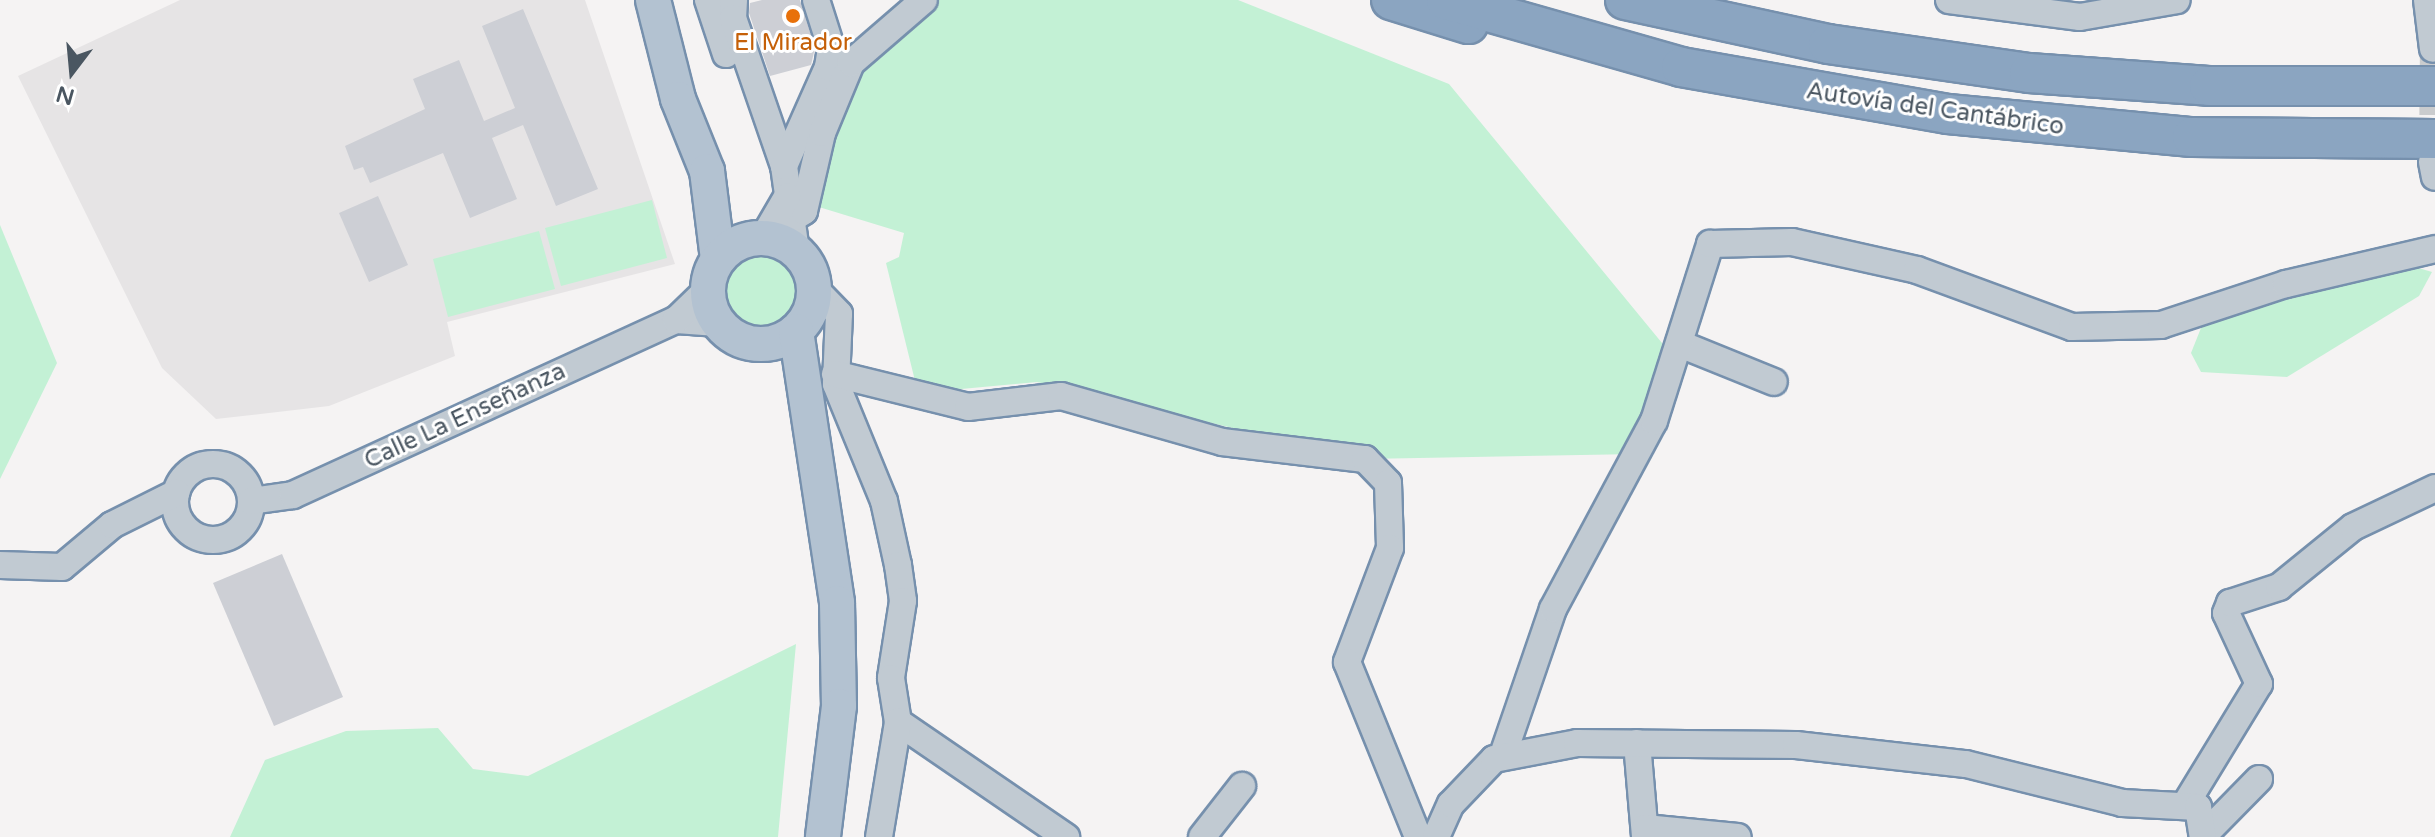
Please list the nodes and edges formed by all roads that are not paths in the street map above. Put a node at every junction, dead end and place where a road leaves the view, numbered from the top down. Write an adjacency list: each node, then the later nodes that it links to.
1 (653, 0): 20 (main road)
2 (708, 0): 16 (street)
3 (734, 0): 16 (street)
4 (816, 0): 19 (street)
5 (924, 0): 21 (street)
6 (1391, 0): 17 (highway)
7 (1446, 0): 17 (highway, Autovía del Cantábrico)
8 (1625, 0): 14 (highway, Autovía del Cantábrico)
9 (1690, 0): 14 (highway)
10 (1949, 0): 11 (street)
11 (2177, 0)
12 (2427, 0): 13 (street)
13 (2433, 49)
14 (2090, 79): 15 (highway, Autovía del Cantábrico)
15 (2435, 86)
16 (756, 94): 19 (street)
17 (2101, 131): 18 (highway, Autovía del Cantábrico)
18 (2434, 159)
19 (784, 166): 21 (street)
20 (707, 171): 22 (main road); 24 (main road)
21 (792, 222): 22 (main road); 22 (street); 25 (main road)
22 (761, 238): 24 (main road)
23 (2435, 249): 30 (street)
24 (712, 275): 26 (street, Calle La Enseñanza); 27 (main road)
25 (814, 288): 28 (main road); 31 (street)
26 (676, 320): 27 (street, Calle La Enseñanza); 36 (street, Calle La Enseñanza)
27 (718, 323): 29 (main road)
28 (796, 331): 29 (main road); 33 (main road)
29 (751, 344): 33 (main road)
30 (1680, 344): 32 (street); 42 (street)
31 (835, 374): 40 (street); 52 (street)
32 (1774, 382)
33 (811, 441): 49 (main road)
34 (2435, 488): 39 (street)
35 (176, 493): 36 (street); 36 (street); 37 (street)
36 (251, 501)
37 (0, 565)
38 (2265, 714): 39 (street)
39 (2238, 715): 45 (street)
40 (898, 722): 50 (street); 51 (street)
41 (1637, 743): 42 (street); 45 (street); 46 (street)
42 (1503, 755): 53 (street)
43 (2259, 779): 48 (street)
44 (1242, 786): 47 (street)
45 (2185, 805): 48 (street)
46 (1645, 832): 54 (street)
47 (1207, 835)
48 (2203, 836)
49 (823, 837)
50 (879, 837)
51 (1066, 837)
52 (1418, 837)
53 (1436, 837)
54 (1738, 837)

